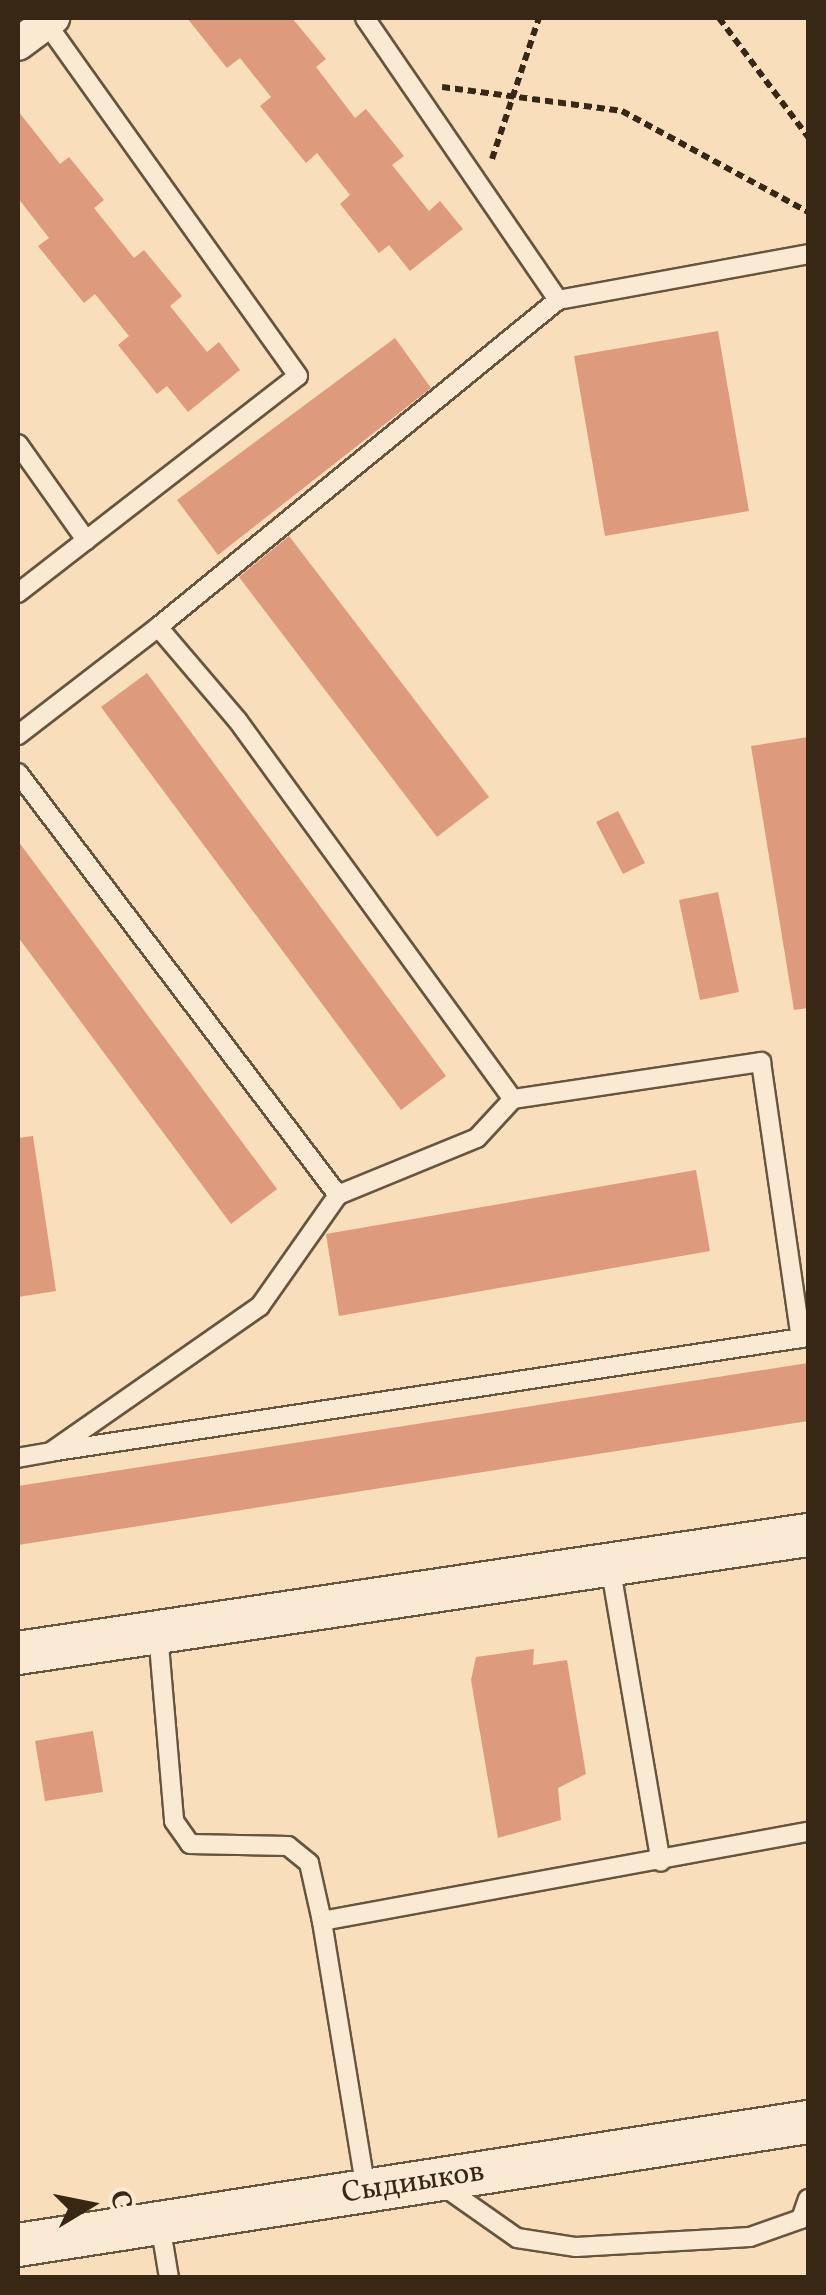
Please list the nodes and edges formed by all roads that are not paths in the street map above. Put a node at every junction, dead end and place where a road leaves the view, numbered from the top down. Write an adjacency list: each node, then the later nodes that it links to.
1 (364, 18): 5 (lane)
2 (48, 19): 3 (street); 7 (lane)
3 (18, 44)
4 (808, 254): 5 (lane)
5 (558, 300): 9 (lane)
6 (18, 444): 7 (lane)
7 (86, 540): 8 (lane)
8 (18, 593)
9 (158, 627): 10 (lane); 12 (lane)
10 (18, 735)
11 (18, 774): 13 (lane)
12 (513, 1098): 13 (lane); 14 (lane)
13 (338, 1195): 15 (lane)
14 (805, 1337): 15 (lane)
15 (51, 1452): 16 (lane)
16 (18, 1458)
17 (808, 1535): 18 (street)
18 (610, 1565): 19 (street); 22 (lane)
19 (158, 1632): 20 (street); 23 (lane)
20 (18, 1652)
21 (808, 1832): 22 (lane)
22 (661, 1862): 23 (lane)
23 (322, 1921): 26 (lane)
24 (808, 2122): 25 (street, Сыдиыков)
25 (434, 2180): 26 (street, Сыдиыков); 27 (lane)
26 (366, 2190): 28 (street, Сыдиыков)
27 (808, 2199)
28 (160, 2223): 29 (street, Сыдиыков); 30 (lane)
29 (18, 2245)
30 (170, 2278)

